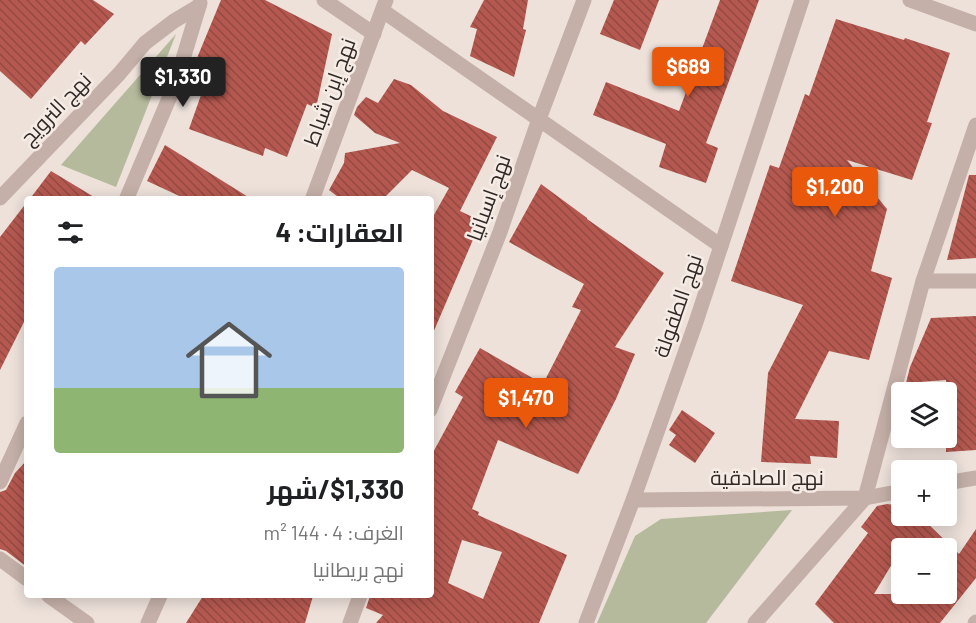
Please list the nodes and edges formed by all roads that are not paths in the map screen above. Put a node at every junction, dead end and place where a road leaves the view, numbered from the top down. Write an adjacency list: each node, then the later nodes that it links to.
1 (324, 0): 8 (street)
2 (584, 0): 9 (street, نهج إسبانيا)
3 (802, 0): 14 (street, نهج الطفولة)
4 (910, 0): 7 (street)
5 (200, 3): 11 (street); 13 (street, نهج النرويج)
6 (385, 5): 8 (street, نهج إبن شباط); 9 (street)
7 (976, 24)
8 (374, 34): 12 (street, نهج إبن شباط)
9 (539, 119): 14 (street); 17 (street, نهج إسبانيا)
10 (976, 125): 16 (street)
11 (128, 196)
12 (313, 196)
13 (0, 198)
14 (721, 246): 24 (street, نهج الطفولة)
15 (976, 281): 16 (street)
16 (923, 282): 23 (street)
17 (434, 400)
18 (24, 430): 21 (street)
19 (976, 478): 20 (street)
20 (957, 481)
21 (0, 482)
22 (891, 493): 23 (street, نهج الصادقية)
23 (865, 498): 24 (street, نهج الصادقية); 34 (street)
24 (633, 500): 33 (street, نهج الطفولة)
25 (0, 559): 26 (street)
26 (24, 577)
27 (52, 598): 30 (street)
28 (159, 598): 31 (street)
29 (359, 598): 32 (street)
30 (87, 623)
31 (148, 623)
32 (350, 623)
33 (586, 623)
34 (755, 623)

